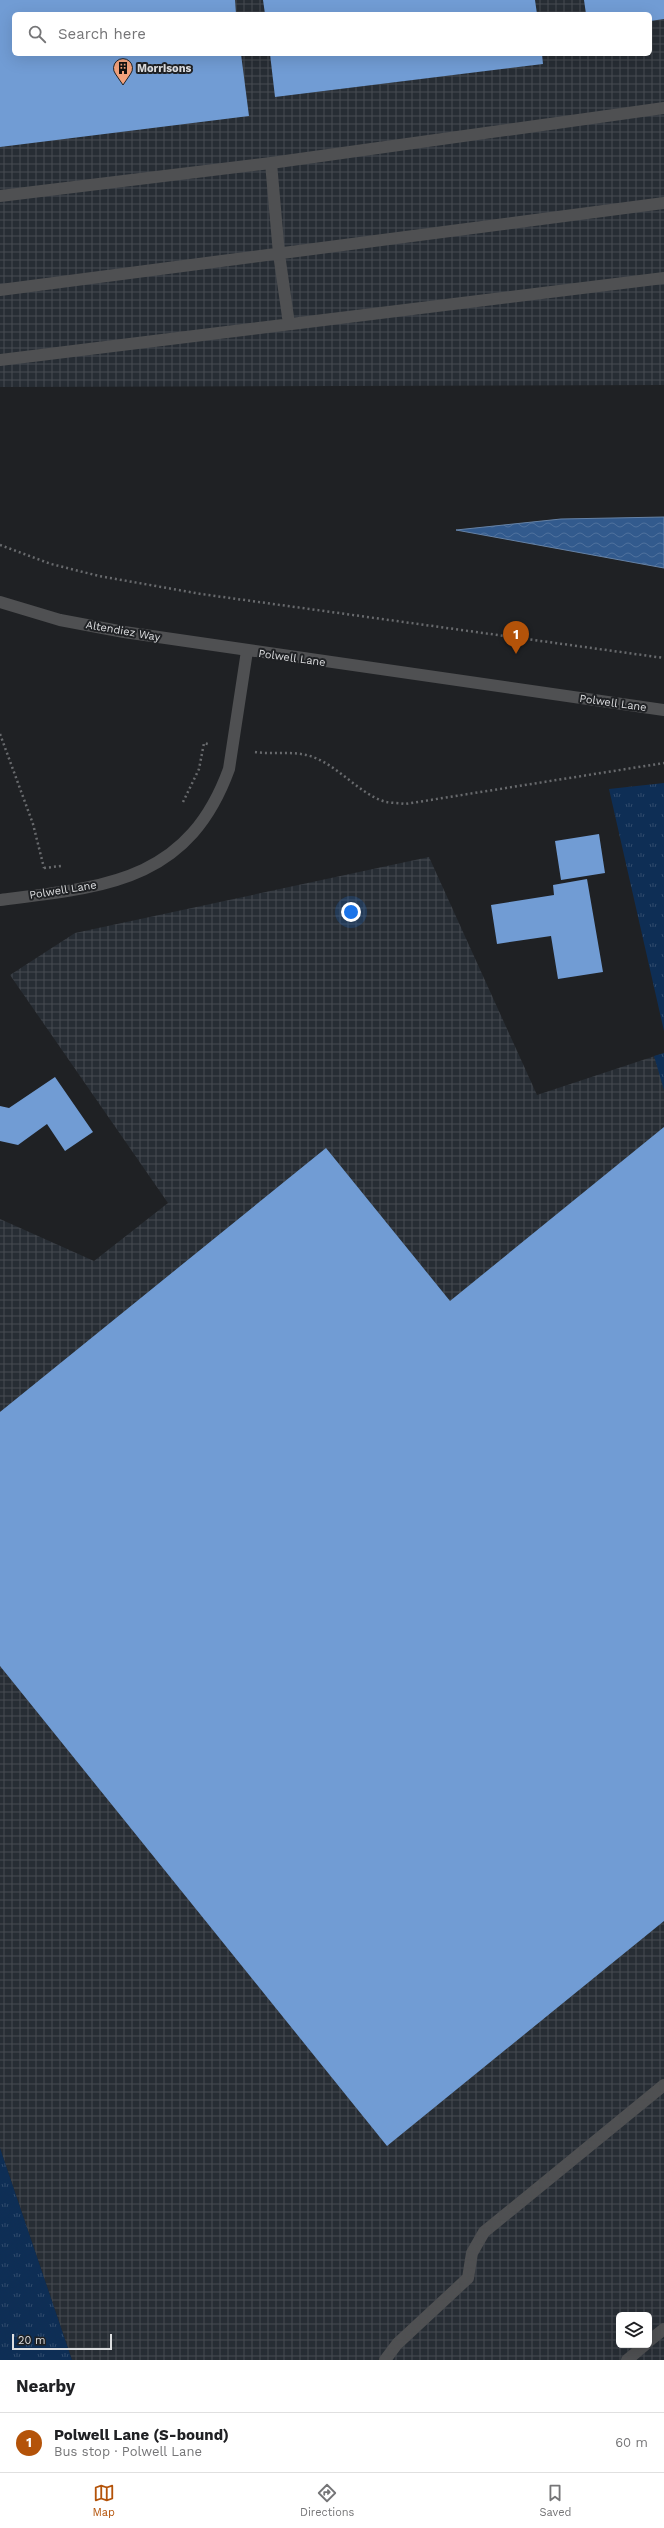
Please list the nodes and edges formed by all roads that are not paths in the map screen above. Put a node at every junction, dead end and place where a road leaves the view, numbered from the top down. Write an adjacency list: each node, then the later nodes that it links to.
1 (664, 108): 2 (street)
2 (271, 163): 3 (street); 5 (street)
3 (0, 196)
4 (664, 203): 5 (street)
5 (279, 254): 7 (street); 8 (street)
6 (664, 278): 8 (street)
7 (0, 290)
8 (289, 324): 9 (street)
9 (0, 360)
10 (0, 602): 11 (street, Altendiez Way)
11 (247, 651): 12 (street, Polwell Lane); 13 (street, Polwell Lane)
12 (664, 710)
13 (0, 900)
14 (664, 2085): 18 (street)
15 (664, 2329): 16 (street)
16 (652, 2339)
17 (641, 2348): 19 (street)
18 (385, 2360)
19 (627, 2360)

